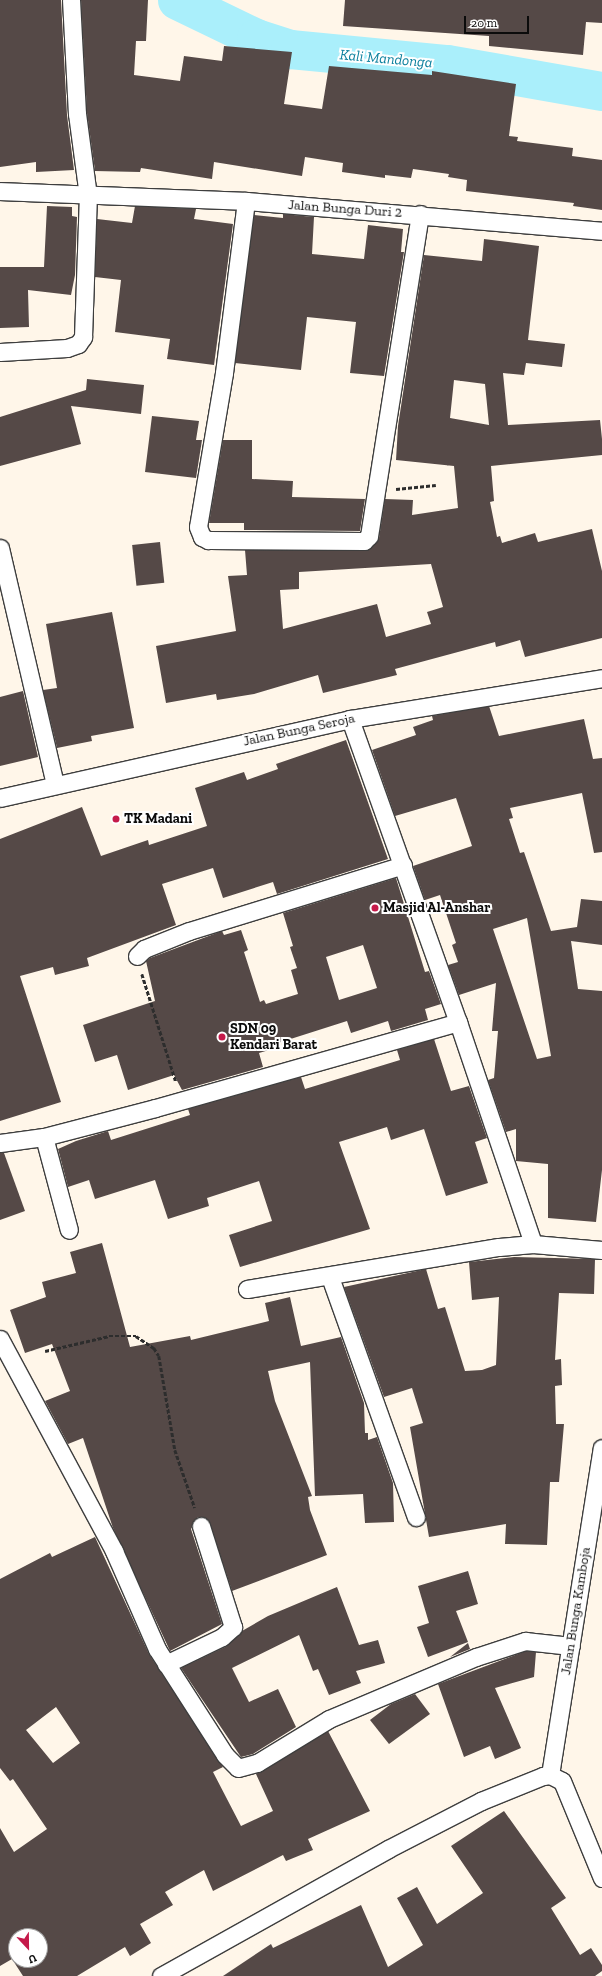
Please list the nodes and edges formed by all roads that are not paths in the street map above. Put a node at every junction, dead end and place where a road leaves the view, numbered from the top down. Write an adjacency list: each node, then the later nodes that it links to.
1 (71, 0): 3 (street)
2 (0, 191): 3 (street, Jalan Bunga Duri 2)
3 (88, 196): 4 (street, Jalan Bunga Duri 2); 7 (street)
4 (246, 201): 5 (street, Jalan Bunga Duri 2); 5 (street)
5 (420, 214): 6 (street, Jalan Bunga Duri 2)
6 (602, 231)
7 (0, 352)
8 (0, 548): 11 (street)
9 (602, 678): 10 (street, Jalan Bunga Seroja)
10 (350, 719): 11 (street, Jalan Bunga Seroja); 13 (street)
11 (55, 785): 12 (street, Jalan Bunga Seroja)
12 (0, 798)
13 (403, 865): 14 (street); 15 (street)
14 (138, 956)
15 (458, 1022): 16 (street); 19 (street)
16 (44, 1137): 17 (street); 18 (street)
17 (0, 1143)
18 (69, 1230)
19 (533, 1244): 20 (street); 21 (street)
20 (602, 1250)
21 (330, 1277): 22 (street); 25 (street)
22 (247, 1289)
23 (0, 1339): 28 (street)
24 (602, 1448): 27 (street, Jalan Bunga Kamboja)
25 (416, 1517)
26 (200, 1526): 28 (street)
27 (571, 1646): 28 (street); 29 (street, Jalan Bunga Kamboja)
28 (166, 1664)
29 (550, 1774): 30 (street); 31 (street)
30 (602, 1878)
31 (161, 1976)

